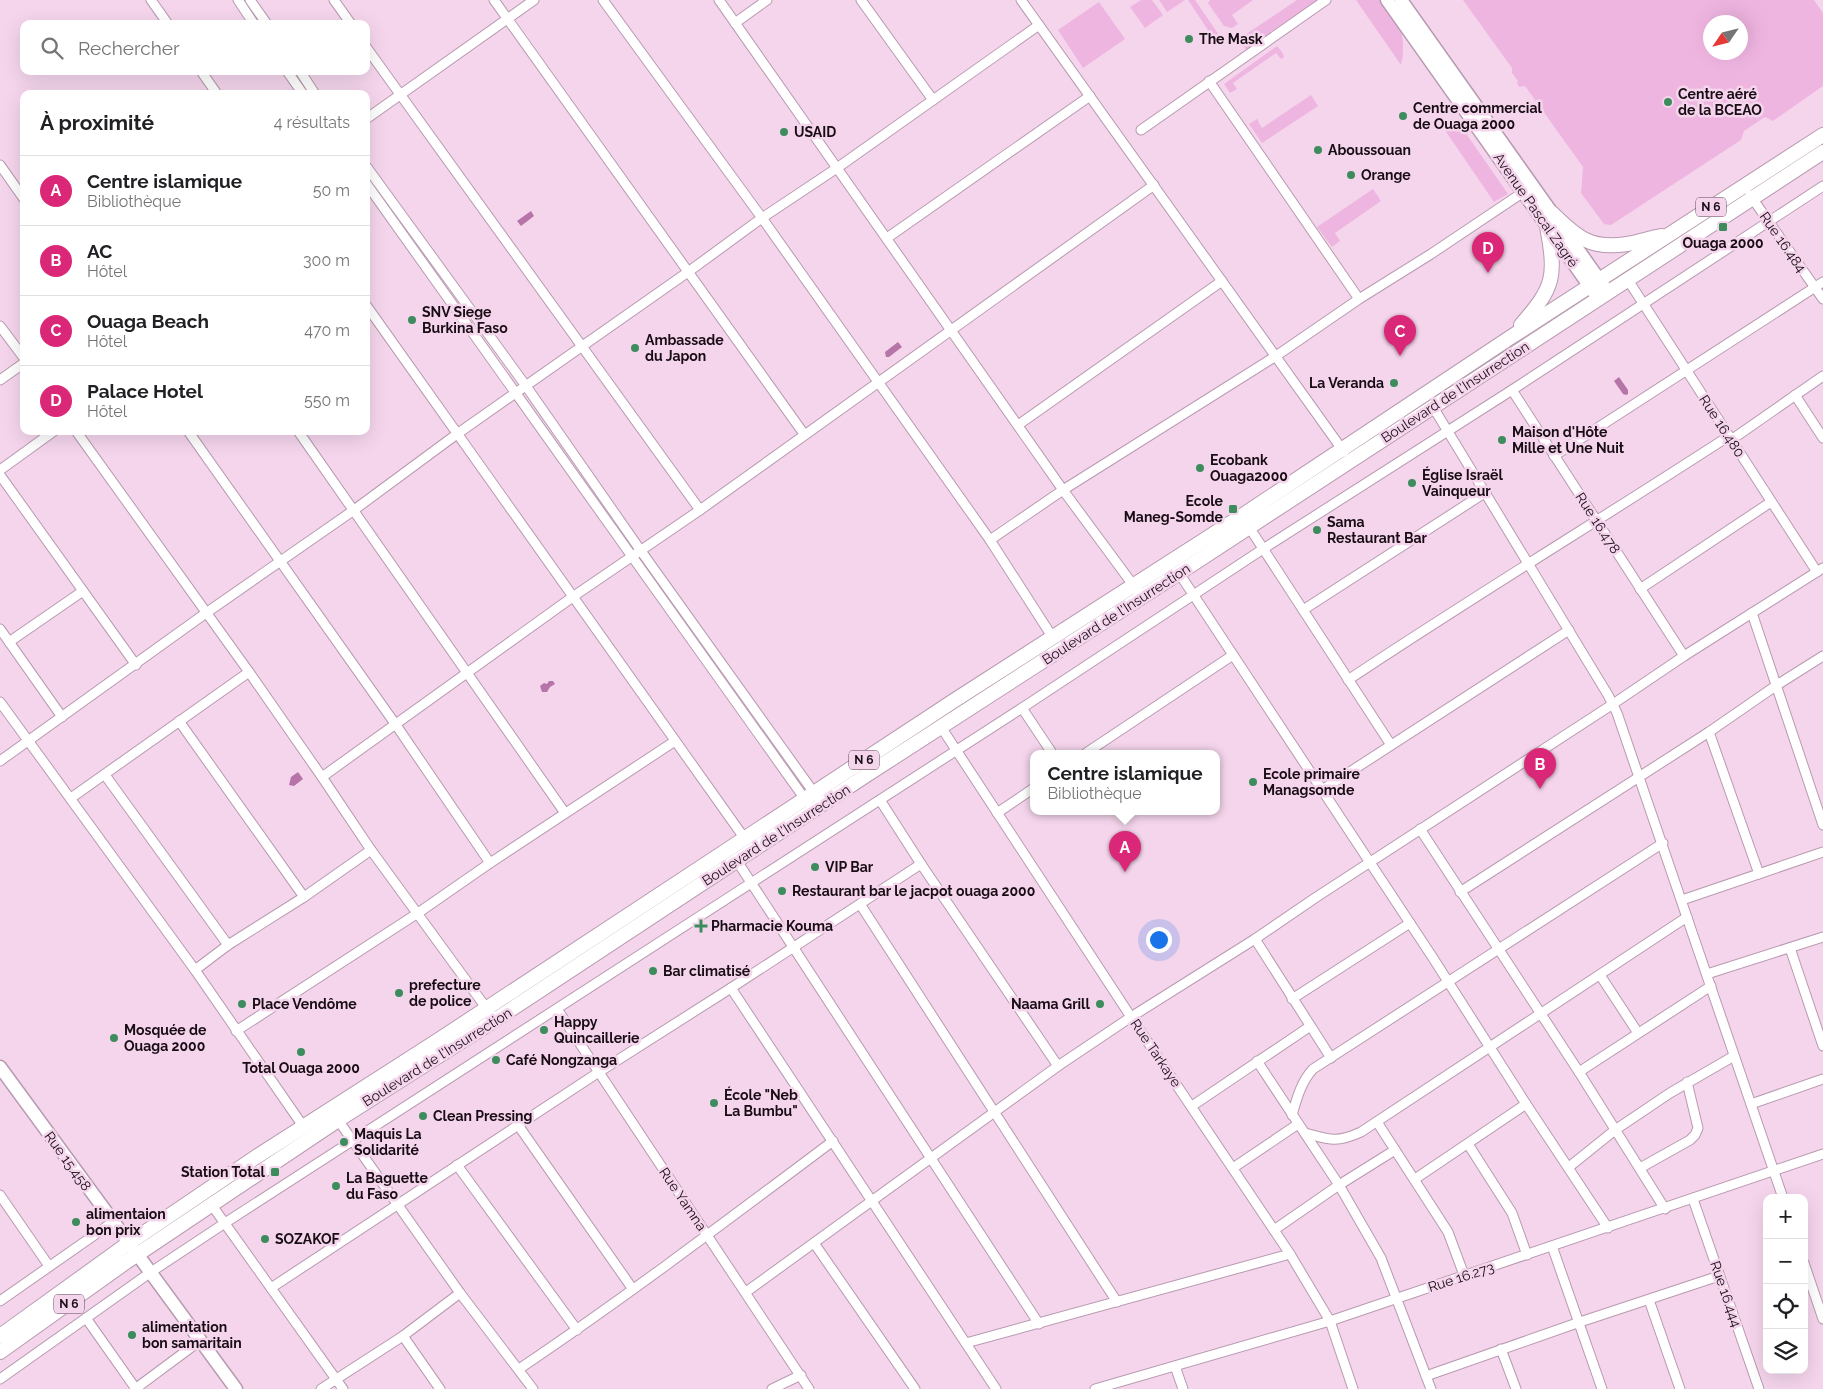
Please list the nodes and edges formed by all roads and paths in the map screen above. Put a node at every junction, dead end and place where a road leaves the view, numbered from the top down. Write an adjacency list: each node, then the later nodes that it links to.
1 (151, 0): 16 (street)
2 (238, 0): 17 (street)
3 (250, 0): 18 (street)
4 (334, 0): 19 (street)
5 (494, 0): 15 (street)
6 (534, 0): 15 (street)
7 (603, 0): 47 (street)
8 (719, 0): 20 (street)
9 (767, 0): 20 (street)
10 (862, 0): 32 (street)
11 (1022, 0): 21 (street)
12 (1326, 0): 26 (street)
13 (1387, 0): 43 (main road, Avenue Pascal Zagré)
14 (1401, 0): 43 (main road, Avenue Pascal Zagré)
15 (507, 19): 30 (street); 52 (street)
16 (165, 20)
17 (251, 20)
18 (263, 20)
19 (347, 20)
20 (735, 23): 38 (street)
21 (1039, 25): 31 (street); 32 (street)
22 (370, 53): 30 (street)
23 (204, 75): 27 (street)
24 (290, 75): 28 (street)
25 (303, 75): 29 (street)
26 (1209, 81): 34 (street); 58 (street)
27 (214, 90)
28 (300, 90)
29 (312, 90)
30 (400, 96): 33 (street); 65 (street)
31 (1090, 96): 40 (street); 51 (street)
32 (933, 100): 38 (street)
33 (370, 116)
34 (1141, 130)
35 (1823, 135): 41 (main road, N 6)
36 (1823, 152): 46 (main road, N 6)
37 (0, 166): 45 (street)
38 (837, 168): 47 (street); 51 (street)
39 (370, 172): 73 (street)
40 (1154, 185): 54 (street); 63 (street)
41 (1743, 186): 46 (street, Rue 16.484); 50 (main road, N 6)
42 (1823, 186): 49 (street)
43 (1528, 189): 48 (main road, Avenue Pascal Zagré); 58 (street)
44 (370, 190): 75 (street)
45 (20, 194)
46 (1752, 198): 49 (street, Rue 16.484); 53 (main road, N 6)
47 (762, 218): 52 (street); 72 (street)
48 (1550, 220): 50 (main road); 55 (main road, Avenue Pascal Zagré); 64 (main road)
49 (1768, 223): 56 (street, Rue 16.484); 60 (street)
50 (1670, 235): 55 (main road, N 6)
51 (887, 238): 63 (street)
52 (688, 272): 65 (street); 81 (street)
53 (1628, 280): 57 (main road, N 6); 60 (street, Rue 16.480)
54 (1222, 281): 67 (street); 78 (street)
55 (1595, 283): 57 (main road, Avenue Pascal Zagré); 64 (main road, Boulevard de l'Insurrection / N 6)
56 (1819, 284): 59 (street, Rue 16.484); 69 (street)
57 (1603, 295): 77 (main road, Boulevard de l'Insurrection / N 6)
58 (1358, 299): 67 (street)
59 (1823, 299)
60 (1643, 303): 69 (street, Rue 16.480); 74 (street)
61 (370, 311): 80 (street)
62 (0, 326): 66 (street)
63 (951, 328): 72 (street); 78 (street)
64 (1511, 338): 88 (main road, Boulevard de l'Insurrection / N 6)
65 (583, 346): 73 (street); 96 (street)
66 (20, 353)
67 (1276, 356): 88 (street); 92 (street)
68 (20, 366): 71 (street)
69 (1686, 372): 86 (street, Rue 16.480); 89 (street)
70 (1823, 376): 76 (street)
71 (0, 380)
72 (878, 382): 81 (street); 99 (street)
73 (526, 386): 75 (street); 101 (street)
74 (1512, 390): 79 (street); 89 (street, Rue 16.478)
75 (515, 393): 80 (street); 102 (street)
76 (1795, 395): 86 (street); 87 (street)
77 (1433, 407): 79 (street); 88 (main road, Boulevard de l'Insurrection / N 6)
78 (1018, 425): 92 (street)
79 (1448, 431): 93 (street); 100 (street)
80 (457, 434): 95 (street); 111 (street)
81 (804, 434): 96 (street)
82 (48, 435): 90 (street)
83 (79, 435): 113 (street)
84 (191, 435): 103 (street)
85 (301, 435): 95 (street)
86 (1730, 438): 94 (street, Rue 16.480); 97 (street)
87 (1823, 438)
88 (1346, 455): 98 (main road, Boulevard de l'Insurrection / N 6); 109 (main road, Boulevard de l'Insurrection / N 6)
89 (1554, 456): 97 (street, Rue 16.478)
90 (0, 470)
91 (0, 475): 108 (street)
92 (1064, 490): 99 (street); 109 (street)
93 (1486, 492): 104 (street); 112 (street)
94 (1771, 502): 105 (street, Rue 16.480); 107 (street)
95 (354, 510): 103 (street); 124 (street)
96 (700, 510): 101 (street)
97 (1597, 522): 104 (street); 107 (street, Rue 16.478)
98 (1249, 527): 100 (street); 106 (main road, Boulevard de l'Insurrection / N 6)
99 (990, 540): 117 (street)
100 (1263, 549): 110 (street); 112 (street)
101 (641, 551): 102 (street); 147 (street)
102 (633, 557): 111 (street); 147 (street)
103 (280, 562): 113 (street); 132 (street)
104 (1528, 565): 116 (street); 125 (street)
105 (1820, 570): 114 (street)
106 (1179, 573): 109 (main road, Boulevard de l'Insurrection / N 6); 110 (street)
107 (1640, 589): 120 (street, Rue 16.478)
108 (83, 591): 118 (street); 122 (street)
109 (1138, 591): 117 (main road, Boulevard de l'Insurrection / N 6); 133 (main road, Boulevard de l'Insurrection / N 6)
110 (1193, 594): 119 (street); 129 (street)
111 (574, 596): 124 (street); 136 (street)
112 (1303, 610): 125 (street)
113 (206, 613): 122 (street); 123 (street)
114 (1752, 613): 120 (street); 126 (street)
115 (0, 629): 118 (street)
116 (1569, 630): 128 (street); 137 (street)
117 (1053, 638): 147 (main road, Boulevard de l'Insurrection / N 6)
118 (9, 642): 130 (street)
119 (1233, 655): 139 (street); 145 (street)
120 (1684, 656): 128 (street)
121 (1823, 656): 126 (street)
122 (136, 665): 130 (street)
123 (248, 672): 131 (street); 143 (street)
124 (466, 672): 132 (street); 151 (street)
125 (1348, 680): 137 (street)
126 (1777, 685): 134 (street); 153 (street)
127 (0, 702): 135 (street)
128 (1613, 704): 144 (street); 154 (street)
129 (1022, 708): 138 (street); 140 (street)
130 (62, 717): 135 (street)
131 (179, 721): 142 (street); 166 (street)
132 (396, 725): 143 (street); 161 (street)
133 (941, 727): 140 (street, Rue Tarkaye); 150 (main road, Boulevard de l'Insurrection / N 6)
134 (1709, 732): 144 (street); 163 (street)
135 (28, 741): 141 (street); 148 (street)
136 (675, 741): 151 (street); 155 (street)
137 (1391, 746): 145 (street)
138 (1050, 750)
139 (1090, 750)
140 (956, 751): 149 (street); 152 (street, Rue Tarkaye)
141 (0, 761)
142 (105, 775): 148 (street); 174 (street)
143 (322, 777): 157 (street)
144 (1639, 777): 156 (street); 165 (street)
145 (1322, 790): 160 (street)
146 (1030, 791): 152 (street)
147 (810, 796): 150 (street); 155 (main road, Boulevard de l'Insurrection / N 6)
148 (71, 798): 178 (street)
149 (880, 800): 162 (street); 164 (street)
150 (818, 808): 159 (main road, Boulevard de l'Insurrection / N 6)
151 (565, 813): 161 (street)
152 (997, 813): 188 (street, Rue Tarkaye)
153 (1823, 825)
154 (1420, 829): 160 (street); 165 (street)
155 (745, 839): 185 (main road, Boulevard de l'Insurrection / N 6)
156 (1663, 844): 167 (street); 177 (street)
157 (371, 850): 166 (street); 169 (street)
158 (1823, 852): 163 (street)
159 (737, 861): 164 (street); 189 (main road, Boulevard de l'Insurrection / N 6)
160 (1369, 862): 171 (street); 173 (street)
161 (490, 863): 169 (street)
162 (921, 864): 168 (street); 198 (street)
163 (1759, 874): 167 (street)
164 (752, 883): 175 (street); 186 (street)
165 (1460, 892): 177 (street)
166 (304, 897): 174 (street)
167 (1682, 900): 170 (street)
168 (860, 904): 175 (street); 207 (street)
169 (418, 913): 185 (street); 191 (street)
170 (1687, 917): 179 (street); 180 (street)
171 (1410, 923): 181 (street); 184 (street)
172 (1823, 937): 176 (street)
173 (1255, 939): 184 (street); 188 (street)
174 (228, 946): 178 (street)
175 (793, 947): 183 (street); 221 (street)
176 (1790, 948): 179 (street); 193 (street)
177 (1498, 950): 181 (street); 187 (street)
178 (195, 970): 191 (street)
179 (1707, 974): 182 (street)
180 (1600, 975): 187 (street); 192 (street)
181 (1449, 982): 194 (street); 196 (street)
182 (1711, 986): 192 (street); 195 (street)
183 (731, 988): 200 (street); 217 (street)
184 (1292, 999): 190 (street)
185 (488, 1008): 189 (street); 213 (main road, Boulevard de l'Insurrection / N 6)
186 (557, 1009): 200 (street, Rue Yamna); 216 (street)
187 (1540, 1014): 194 (street); 201 (street)
188 (1131, 1017): 198 (street); 206 (street, Rue Tarkaye)
189 (495, 1020): 209 (main road, Boulevard de l'Insurrection / N 6)
190 (1309, 1027): 196 (street); 197 (street)
191 (236, 1031): 213 (street)
192 (1638, 1033): 201 (street)
193 (1823, 1046)
194 (1489, 1047): 204 (street); 210 (street)
195 (1734, 1056): 203 (street); 205 (street)
196 (1331, 1058): 208 (street)
197 (1258, 1061): 206 (street); 208 (street)
198 (1058, 1066): 207 (street)
199 (0, 1067): 236 (main road, Rue 15.458)
200 (599, 1072): 212 (street); 240 (street, Rue Yamna)
201 (1579, 1072): 214 (street)
202 (1823, 1079): 205 (street)
203 (1687, 1082): 214 (street); 225 (street)
204 (1526, 1104): 218 (street); 224 (street)
205 (1751, 1104): 226 (street)
206 (1192, 1106): 223 (street, Rue Tarkaye)
207 (994, 1112): 221 (street); 258 (street)
208 (1292, 1115): 211 (street)
209 (338, 1120): 216 (street); 233 (main road, Boulevard de l'Insurrection / N 6)
210 (1377, 1122): 215 (street); 219 (street)
211 (1298, 1124): 215 (street); 223 (street)
212 (518, 1125): 222 (street); 252 (street)
213 (303, 1126): 243 (main road, Boulevard de l'Insurrection / N 6)
214 (1615, 1130): 224 (street); 225 (street)
215 (1305, 1133): 228 (street)
216 (353, 1140): 234 (street); 237 (street)
217 (833, 1140): 232 (street); 240 (street)
218 (1468, 1144): 227 (street); 245 (street)
219 (1395, 1150): 227 (street); 228 (street)
220 (1823, 1154): 226 (street, Rue 16.273)
221 (931, 1158): 232 (street); 263 (street)
222 (457, 1165): 234 (street); 264 (street)
223 (1233, 1168): 239 (street, Rue Tarkaye)
224 (1569, 1168): 238 (street)
225 (1640, 1168): 235 (street)
226 (1774, 1171): 229 (street); 231 (street, Rue 16.273)
227 (1414, 1179): 248 (street)
228 (1339, 1185): 239 (street); 255 (street)
229 (1782, 1194)
230 (1, 1199): 246 (street)
231 (1693, 1199): 235 (street, Rue 16.273); 250 (street, Rue 16.444)
232 (872, 1201): 241 (street); 268 (street)
233 (211, 1204): 237 (street); 243 (main road, Boulevard de l'Insurrection / N 6)
234 (398, 1205): 251 (street); 254 (street)
235 (1665, 1209): 238 (street, Rue 16.273)
236 (113, 1222): 243 (main road, Rue 15.458); 246 (street)
237 (225, 1223): 247 (street); 251 (street)
238 (1608, 1228): 242 (street, Rue 16.273)
239 (1274, 1230): 244 (street, Rue Tarkaye)
240 (708, 1235): 252 (street); 253 (street, Rue Yamna)
241 (814, 1242): 253 (street); 285 (street)
242 (1552, 1246): 245 (street, Rue 16.273); 262 (street)
243 (133, 1249): 247 (main road, Rue 15.458); 265 (main road, Boulevard de l'Insurrection / N 6); 270 (main road, Boulevard de l'Insurrection / N 6)
244 (1290, 1254): 258 (street); 261 (street, Rue Tarkaye)
245 (1527, 1254): 248 (street, Rue 16.273)
246 (49, 1266): 257 (street)
247 (151, 1272): 259 (street); 267 (main road, Rue 15.458)
248 (1464, 1275): 255 (street, Rue 16.273)
249 (1808, 1275): 260 (street)
250 (1719, 1276): 256 (street); 294 (street, Rue 16.444)
251 (271, 1288): 276 (street)
252 (632, 1288): 264 (street)
253 (746, 1292): 273 (street, Rue Yamna)
254 (460, 1293): 266 (street); 272 (street)
255 (1397, 1298): 261 (street, Rue 16.273); 274 (street)
256 (1649, 1300): 262 (street); 293 (street)
257 (0, 1301)
258 (1117, 1302): 263 (street)
259 (86, 1318): 275 (street); 277 (street)
260 (1823, 1319)
261 (1330, 1321): 271 (street, Rue 16.273); 289 (street, Rue Tarkaye)
262 (1580, 1322): 269 (street); 292 (street)
263 (1039, 1324): 268 (street)
264 (577, 1330): 272 (street)
265 (0, 1336)
266 (403, 1336): 276 (street); 281 (street)
267 (201, 1340): 277 (street); 278 (main road, Rue 15.458)
268 (966, 1343): 286 (street)
269 (1502, 1349): 274 (street); 291 (street)
270 (0, 1352)
271 (1175, 1366): 287 (street, Rue 16.273); 288 (street)
272 (519, 1369): 282 (street)
273 (800, 1375): 283 (street); 284 (street, Rue Yamna)
274 (1426, 1376): 290 (street)
275 (0, 1379)
276 (336, 1379): 279 (street); 280 (street)
277 (136, 1389)
278 (236, 1389)
279 (321, 1389)
280 (343, 1389)
281 (440, 1389)
282 (533, 1389)
283 (772, 1389)
284 (809, 1389)
285 (914, 1389)
286 (996, 1389)
287 (1096, 1389)
288 (1183, 1389)
289 (1353, 1389)
290 (1431, 1389)
291 (1516, 1389)
292 (1602, 1389)
293 (1680, 1389)
294 (1759, 1389)

